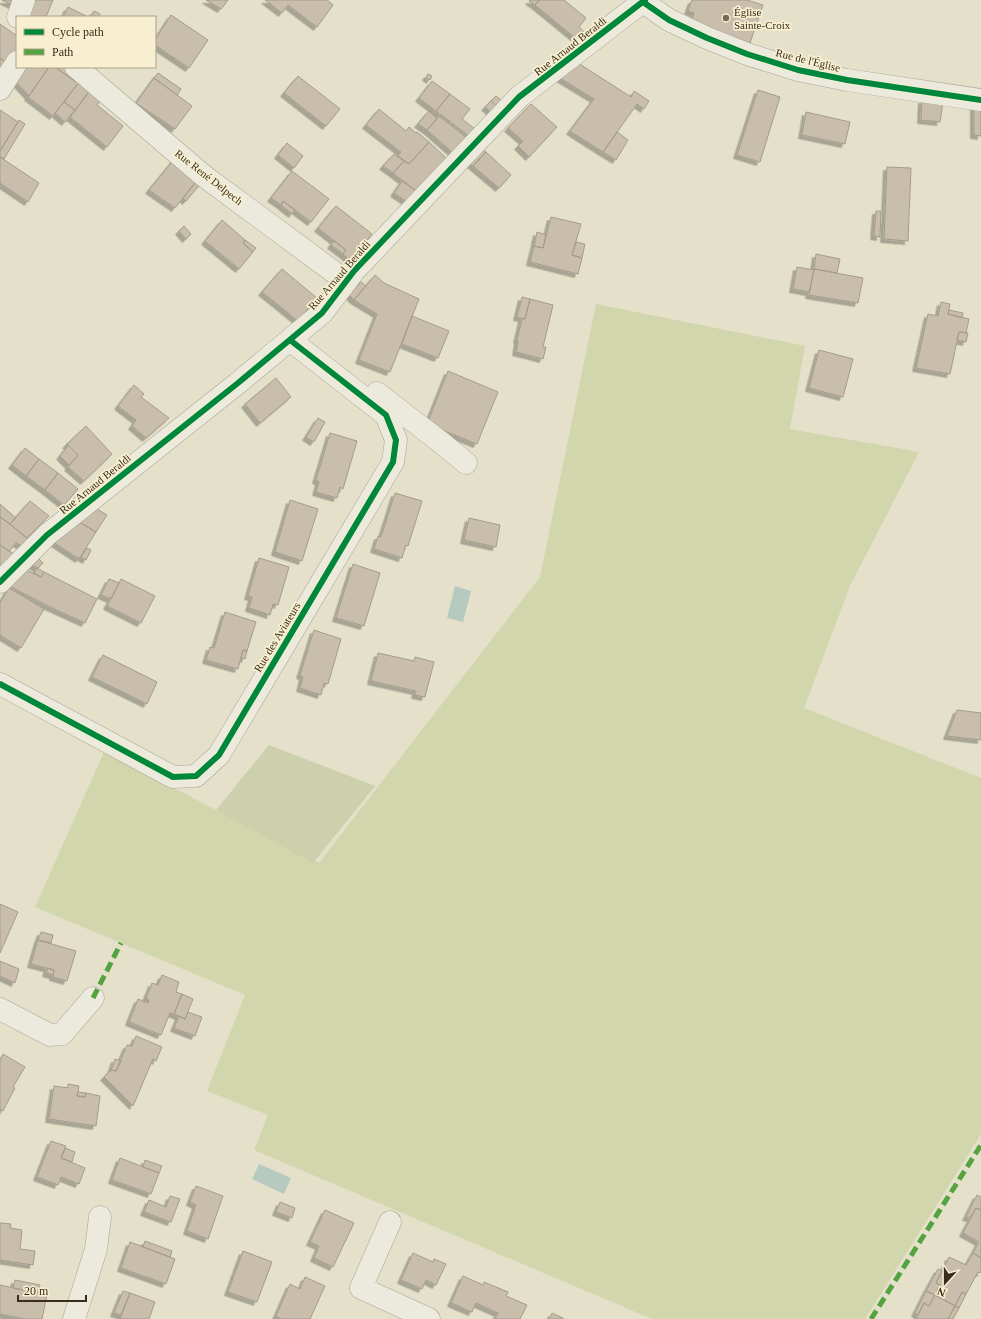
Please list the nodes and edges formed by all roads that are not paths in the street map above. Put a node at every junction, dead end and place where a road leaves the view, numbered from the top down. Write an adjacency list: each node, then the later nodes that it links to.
1 (24, 0): 3 (street)
2 (644, 1): 7 (street, Rue de l'Église); 8 (street, Rue Arnaud Beraldi)
3 (18, 16)
4 (16, 64): 6 (street)
5 (77, 68): 8 (street, Rue René Delpech)
6 (0, 89)
7 (981, 100)
8 (346, 282): 9 (street, Rue Arnaud Beraldi)
9 (294, 336): 10 (street); 11 (street, Rue Arnaud Beraldi); 12 (street, Rue des Aviateurs)
10 (466, 463)
11 (0, 582)
12 (0, 684)
13 (93, 998): 14 (street)
14 (0, 1009)
15 (100, 1217): 17 (street)
16 (390, 1222): 18 (street)
17 (74, 1319)
18 (429, 1319)

